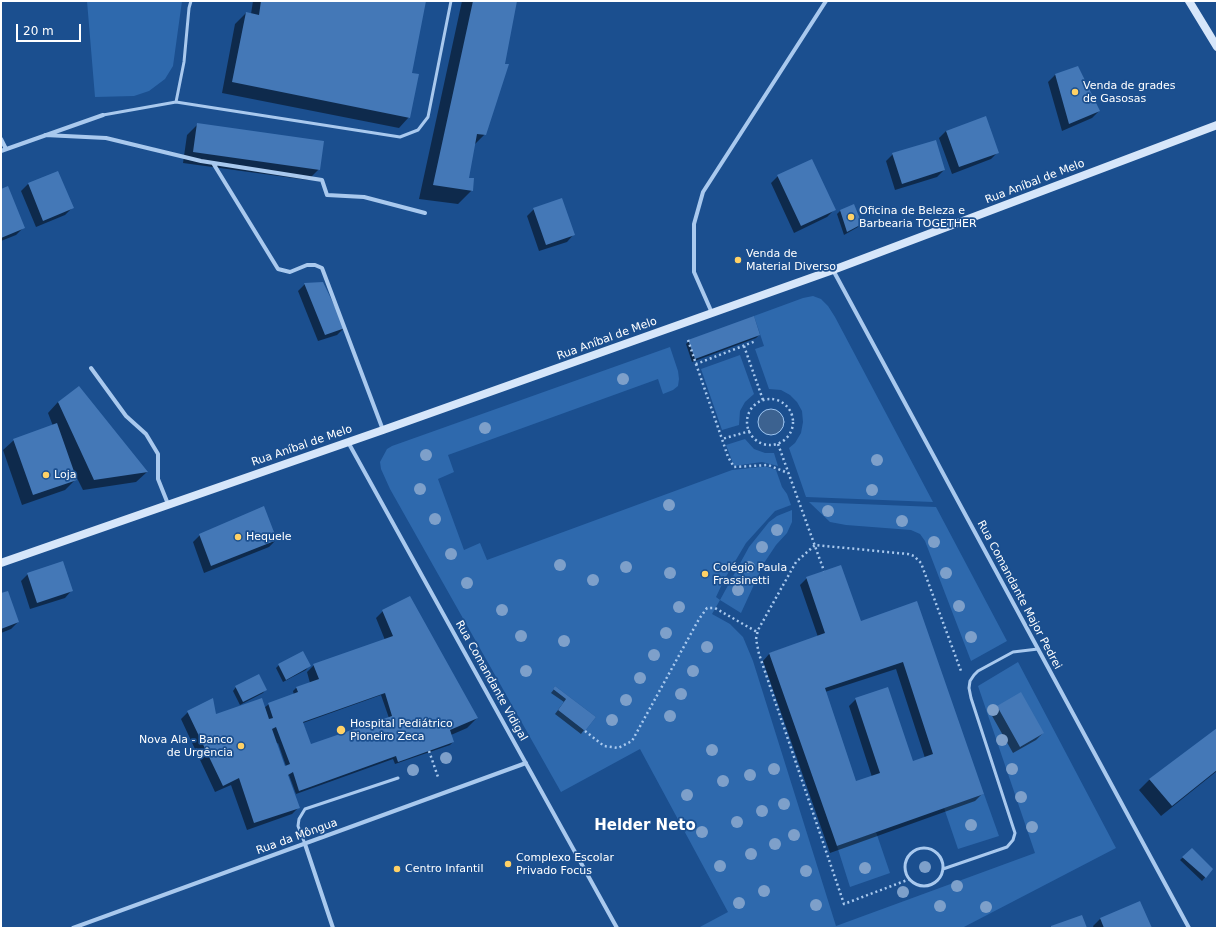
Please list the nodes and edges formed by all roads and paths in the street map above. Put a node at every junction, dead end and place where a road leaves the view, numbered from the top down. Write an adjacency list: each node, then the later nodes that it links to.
1 (191, 1): 6 (lane)
2 (451, 1): 6 (lane)
3 (826, 1): 16 (street)
4 (1189, 1): 5 (street)
5 (1217, 47)
6 (176, 102): 7 (lane)
7 (103, 115): 9 (street)
8 (1217, 125): 15 (street, Rua Aníbal de Melo)
9 (45, 134): 11 (street); 13 (street)
10 (1, 139): 11 (street)
11 (6, 149): 12 (street)
12 (1, 151)
13 (213, 163): 14 (street); 23 (street)
14 (425, 213)
15 (833, 270): 16 (street, Rua Aníbal de Melo); 34 (street, Rua Comandante Major Pedrei)
16 (712, 313): 23 (street, Rua Aníbal de Melo)
17 (688, 340): 20 (path)
18 (756, 341): 19 (path)
19 (744, 345): 20 (path); 22 (path)
20 (696, 364): 25 (path)
21 (91, 368): 29 (street)
22 (763, 400): 24 (path); 27 (path)
23 (383, 430): 26 (street, Rua Aníbal de Melo)
24 (750, 431): 25 (path); 27 (path)
25 (722, 439): 28 (path)
26 (348, 442): 29 (street, Rua Aníbal de Melo); 38 (street, Rua Comandante Vidigal)
27 (778, 444): 28 (path)
28 (788, 473): 30 (path)
29 (168, 504): 31 (street, Rua Aníbal de Melo)
30 (815, 545): 32 (path); 33 (path); 35 (path)
31 (1, 563)
32 (824, 571)
33 (757, 632): 36 (path); 43 (path)
34 (1038, 650): 35 (lane); 47 (street, Rua Comandante Major Pedrei)
35 (971, 698): 42 (lane)
36 (585, 731)
37 (429, 751): 39 (path)
38 (526, 763): 41 (street, Rua da Môngua); 46 (street, Rua Comandante Vidigal)
39 (438, 777)
40 (398, 778): 41 (lane)
41 (304, 844): 44 (street, Rua da Môngua); 45 (street)
42 (943, 869): 43 (lane); 43 (lane)
43 (910, 879)
44 (73, 928)
45 (333, 928)
46 (617, 928)
47 (1190, 928)

